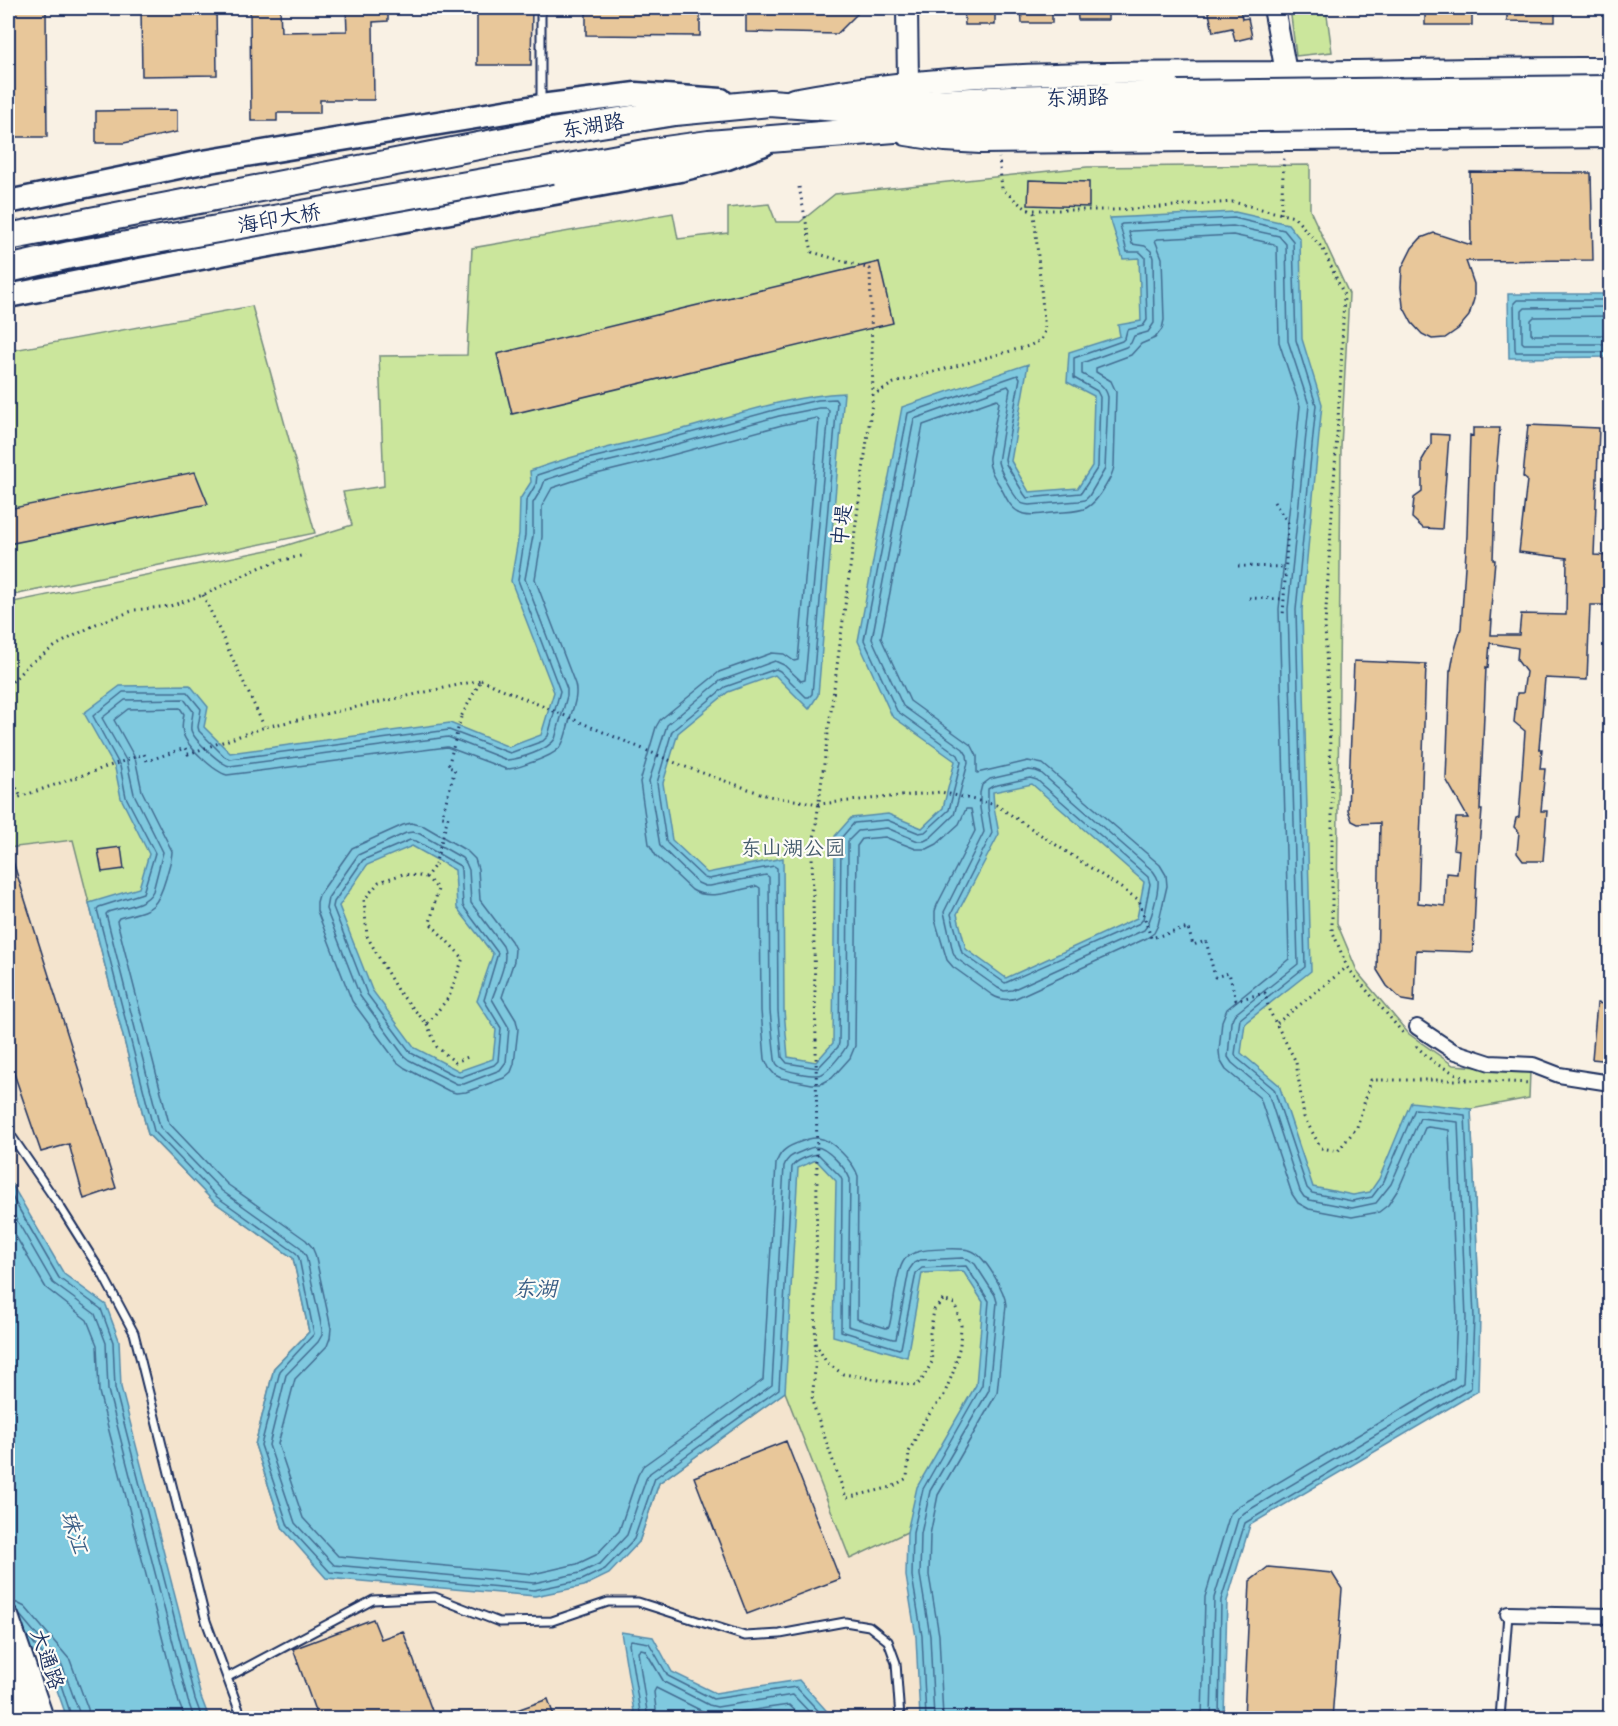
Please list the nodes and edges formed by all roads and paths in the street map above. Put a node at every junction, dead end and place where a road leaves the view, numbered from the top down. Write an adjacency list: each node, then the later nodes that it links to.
1 (541, 8): 10 (lane)
2 (907, 8): 7 (main road)
3 (1274, 8): 6 (main road)
4 (1584, 68): 5 (main road); 6 (main road); 16 (main road)
5 (1611, 68)
6 (1286, 72): 7 (main road)
7 (908, 82): 9 (main road)
8 (1611, 89): 11 (highway, 东湖路, bridge)
9 (770, 103): 10 (main road); 11 (highway, 东湖路); 14 (highway, 东湖路)
10 (541, 106): 22 (main road)
11 (1177, 107): 12 (highway, 东湖路, bridge); 13 (highway, 东湖路)
12 (1611, 114)
13 (886, 131): 17 (highway, 东湖路); 18 (main road)
14 (545, 133): 25 (highway, 海印大桥, bridge)
15 (1611, 137): 16 (main road)
16 (1583, 138): 18 (main road)
17 (778, 139): 20 (highway, 东湖路); 27 (main road)
18 (1283, 140): 24 (path)
19 (999, 153): 23 (path)
20 (552, 170): 26 (highway, 海印大桥, bridge)
21 (800, 187): 28 (path, 中堤)
22 (8, 202)
23 (1028, 210): 24 (path); 28 (path)
24 (1281, 214): 45 (path)
25 (8, 237)
26 (8, 268)
27 (8, 296)
28 (873, 395): 43 (path, 中堤)
29 (1274, 502): 32 (path)
30 (305, 555): 33 (path)
31 (1238, 566): 32 (path)
32 (1286, 567): 35 (path)
33 (203, 595): 38 (path); 39 (path)
34 (1249, 598): 35 (path)
35 (1284, 599): 36 (path)
36 (1283, 617)
37 (481, 680): 39 (path); 43 (path); 44 (path, bridge)
38 (8, 686)
39 (265, 727): 41 (path)
40 (8, 772): 41 (path)
41 (21, 797): 42 (path)
42 (8, 801)
43 (819, 804): 46 (path); 56 (path, 中堤, bridge)
44 (426, 877): 47 (path); 47 (path)
45 (1347, 968): 46 (path); 49 (path)
46 (1277, 1023): 52 (path)
47 (427, 1024): 51 (path)
48 (1417, 1027): 54 (street)
49 (1404, 1034)
50 (1412, 1042): 52 (path)
51 (471, 1056)
52 (1469, 1080): 53 (path)
53 (1530, 1083)
54 (1611, 1083)
55 (8, 1131): 61 (lane)
56 (815, 1343): 56 (path, 中堤)
57 (1508, 1614): 58 (street); 66 (lane)
58 (1611, 1616)
59 (8, 1617): 63 (main road, 大通路)
60 (8, 1671): 62 (main road, 大通路)
61 (228, 1677): 64 (lane); 65 (lane)
62 (23, 1719)
63 (44, 1719)
64 (242, 1719)
65 (900, 1719)
66 (1500, 1719)

